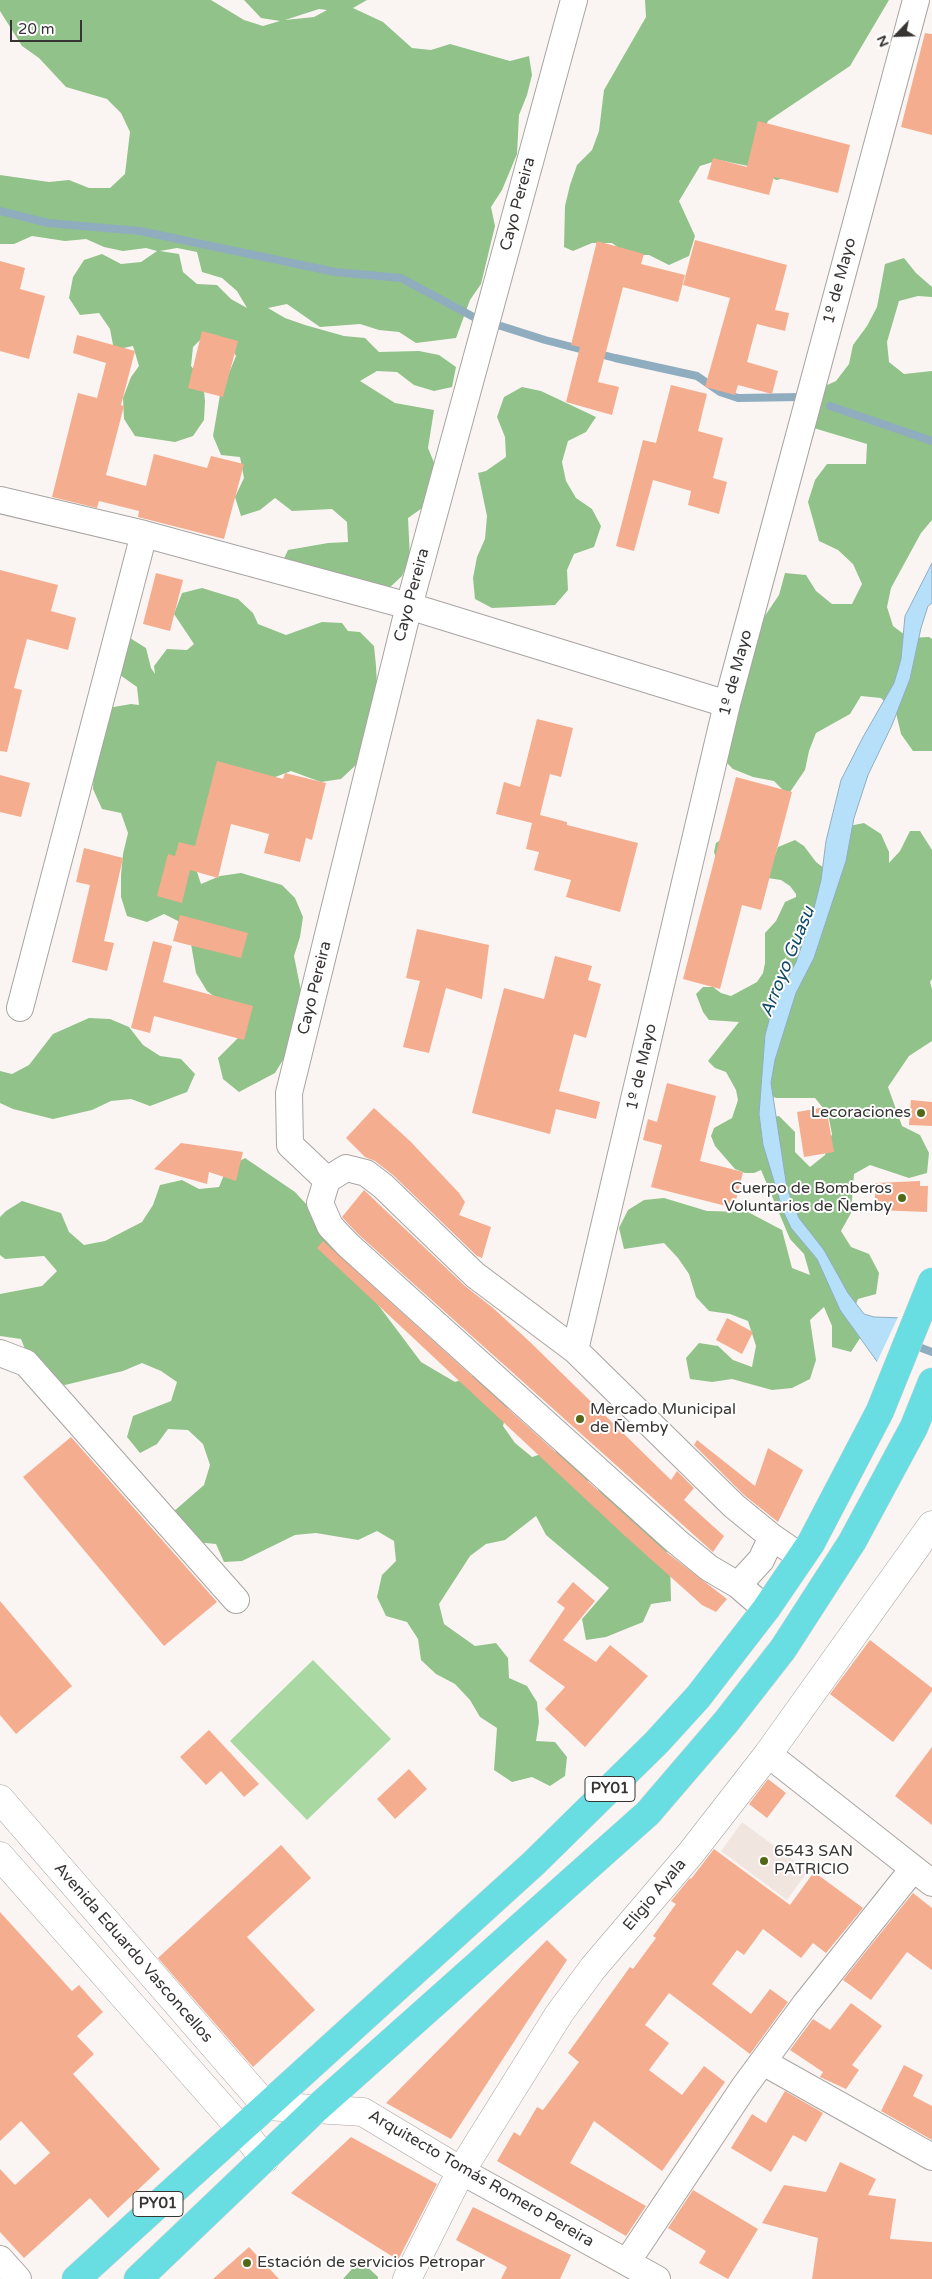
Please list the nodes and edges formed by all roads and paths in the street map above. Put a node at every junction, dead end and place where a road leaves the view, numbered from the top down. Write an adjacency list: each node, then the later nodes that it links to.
1 (574, 0): 5 (street, Cayo Pereira)
2 (916, 0): 6 (street, 1º de Mayo)
3 (0, 500): 4 (street)
4 (144, 534): 5 (street); 7 (street)
5 (409, 606): 6 (street); 8 (street, Cayo Pereira)
6 (727, 704): 10 (street, 1º de Mayo)
7 (20, 1008)
8 (327, 1180): 10 (street); 16 (street)
9 (932, 1282): 15 (highway, PY01)
10 (575, 1350): 14 (street)
11 (0, 1353): 17 (street)
12 (932, 1382): 25 (highway, PY01)
13 (930, 1526): 19 (street, Eligio Ayala)
14 (772, 1537): 15 (street); 16 (street)
15 (801, 1557): 18 (highway, PY01)
16 (738, 1585): 18 (street)
17 (236, 1600)
18 (766, 1609): 24 (highway, PY01)
19 (768, 1754): 22 (street); 29 (street, Eligio Ayala)
20 (0, 1799): 24 (street, Avenida Eduardo Vasconcellos)
21 (0, 1856): 26 (street)
22 (922, 1876): 23 (street)
23 (763, 2062): 27 (street); 31 (street)
24 (266, 2106): 25 (street, Arquitecto Tomás Romero Pereira); 26 (highway, PY01)
25 (317, 2108): 28 (highway, PY01); 29 (street, Arquitecto Tomás Romero Pereira)
26 (241, 2130): 28 (street); 33 (highway, PY01)
27 (932, 2157)
28 (264, 2159): 34 (highway, PY01)
29 (461, 2171): 31 (street, Arquitecto Tomás Romero Pereira); 35 (street, Eligio Ayala)
30 (0, 2258): 32 (street)
31 (627, 2262): 36 (street, Arquitecto Tomás Romero Pereira)
32 (18, 2279)
33 (76, 2279)
34 (138, 2279)
35 (407, 2279)
36 (657, 2279)

